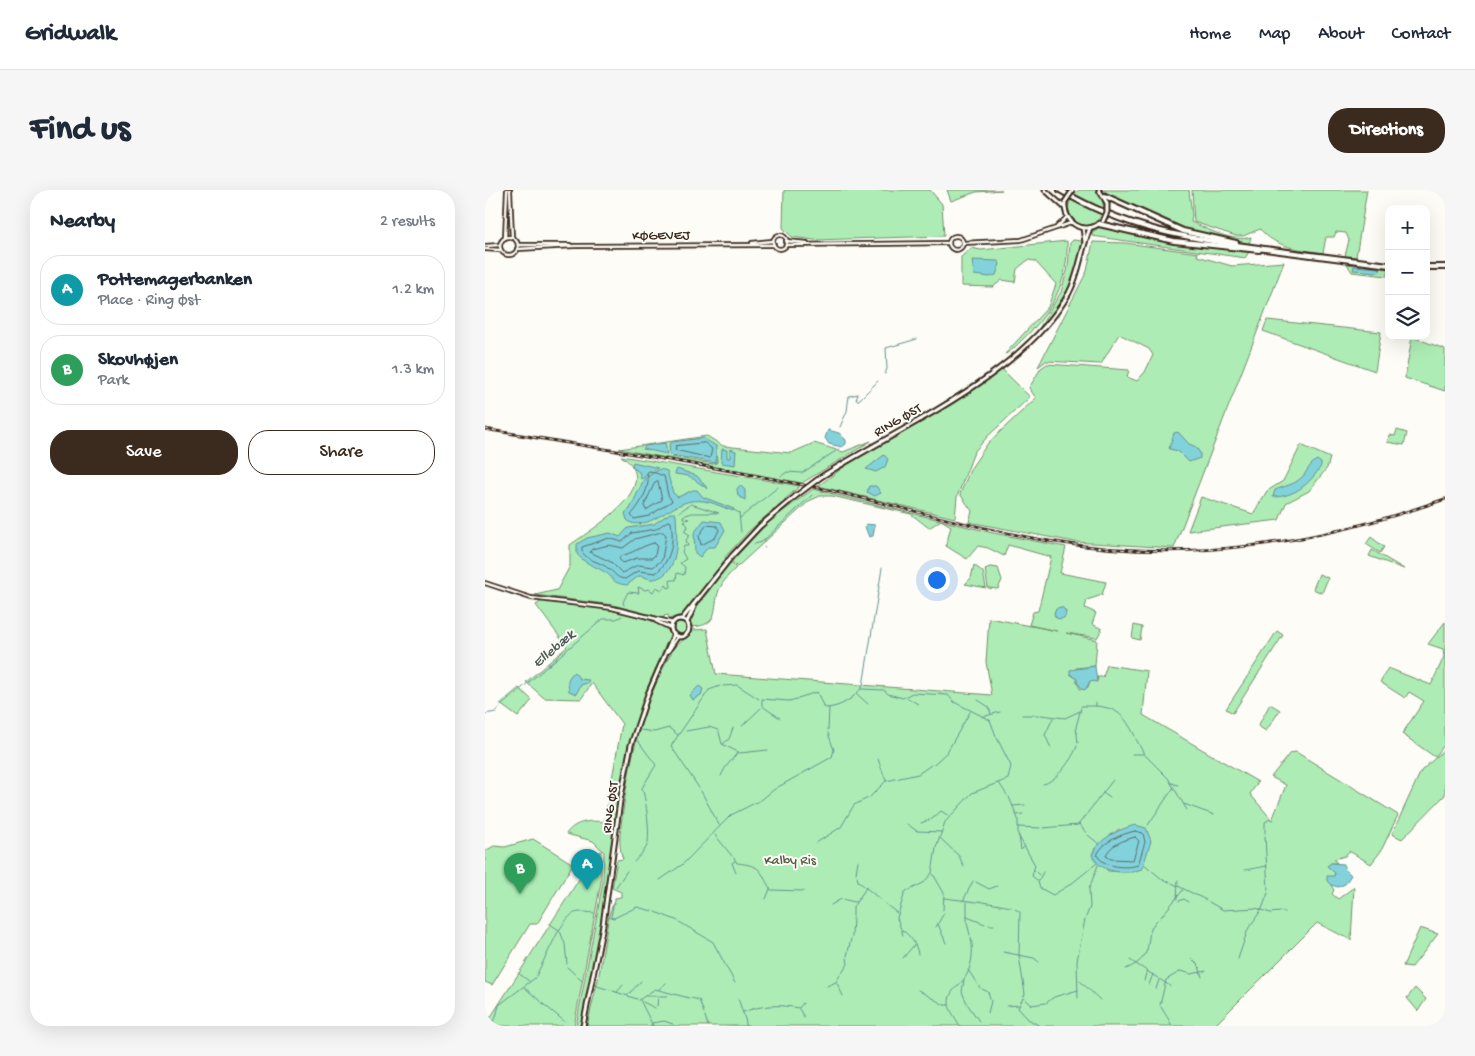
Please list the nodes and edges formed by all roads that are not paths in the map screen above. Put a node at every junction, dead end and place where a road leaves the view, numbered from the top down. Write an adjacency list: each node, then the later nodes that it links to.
1 (509, 190): 14 (street); 15 (street)
2 (1045, 190): 7 (main road)
3 (1062, 190): 27 (main road)
4 (1073, 190): 7 (main road, bridge)
5 (1099, 190): 6 (main road)
6 (1105, 196): 10 (main road, bridge); 27 (main road)
7 (1065, 207): 8 (main road)
8 (1067, 217): 9 (main road); 11 (street)
9 (1071, 223): 11 (street); 12 (main road)
10 (1101, 223): 13 (main road); 30 (main road)
11 (1056, 228): 18 (street)
12 (1083, 228): 13 (main road); 24 (main road, RING ØST)
13 (1090, 228): 24 (main road, RING ØST)
14 (505, 238): 15 (street); 21 (street)
15 (512, 238): 22 (street)
16 (773, 241): 17 (street); 19 (street, KØGEVEJ); 23 (street)
17 (786, 243): 20 (street); 23 (street)
18 (963, 243): 20 (street); 20 (street)
19 (748, 244): 23 (street, KØGEVEJ); 25 (street, KØGEVEJ)
20 (949, 244)
21 (500, 245): 26 (street); 28 (street)
22 (518, 245): 25 (street, KØGEVEJ); 29 (street)
23 (774, 245)
24 (1085, 245): 35 (main road, RING ØST, bridge)
25 (574, 246): 29 (street, KØGEVEJ)
26 (485, 247): 28 (street)
27 (1259, 248): 30 (main road)
28 (500, 250): 29 (street)
29 (517, 250)
30 (1292, 253): 31 (main road)
31 (1385, 264)
32 (1430, 267): 33 (main road)
33 (1445, 267)
34 (485, 583): 37 (street)
35 (700, 598): 36 (main road, RING ØST); 38 (main road, RING ØST)
36 (682, 619): 38 (main road); 39 (main road)
37 (652, 620): 39 (street); 40 (street)
38 (687, 622): 42 (main road)
39 (673, 623): 40 (main road)
40 (671, 628): 41 (main road)
41 (674, 634): 42 (main road); 43 (main road, RING ØST)
42 (679, 636): 43 (main road, RING ØST)
43 (665, 656): 44 (main road, RING ØST)
44 (583, 1026)

